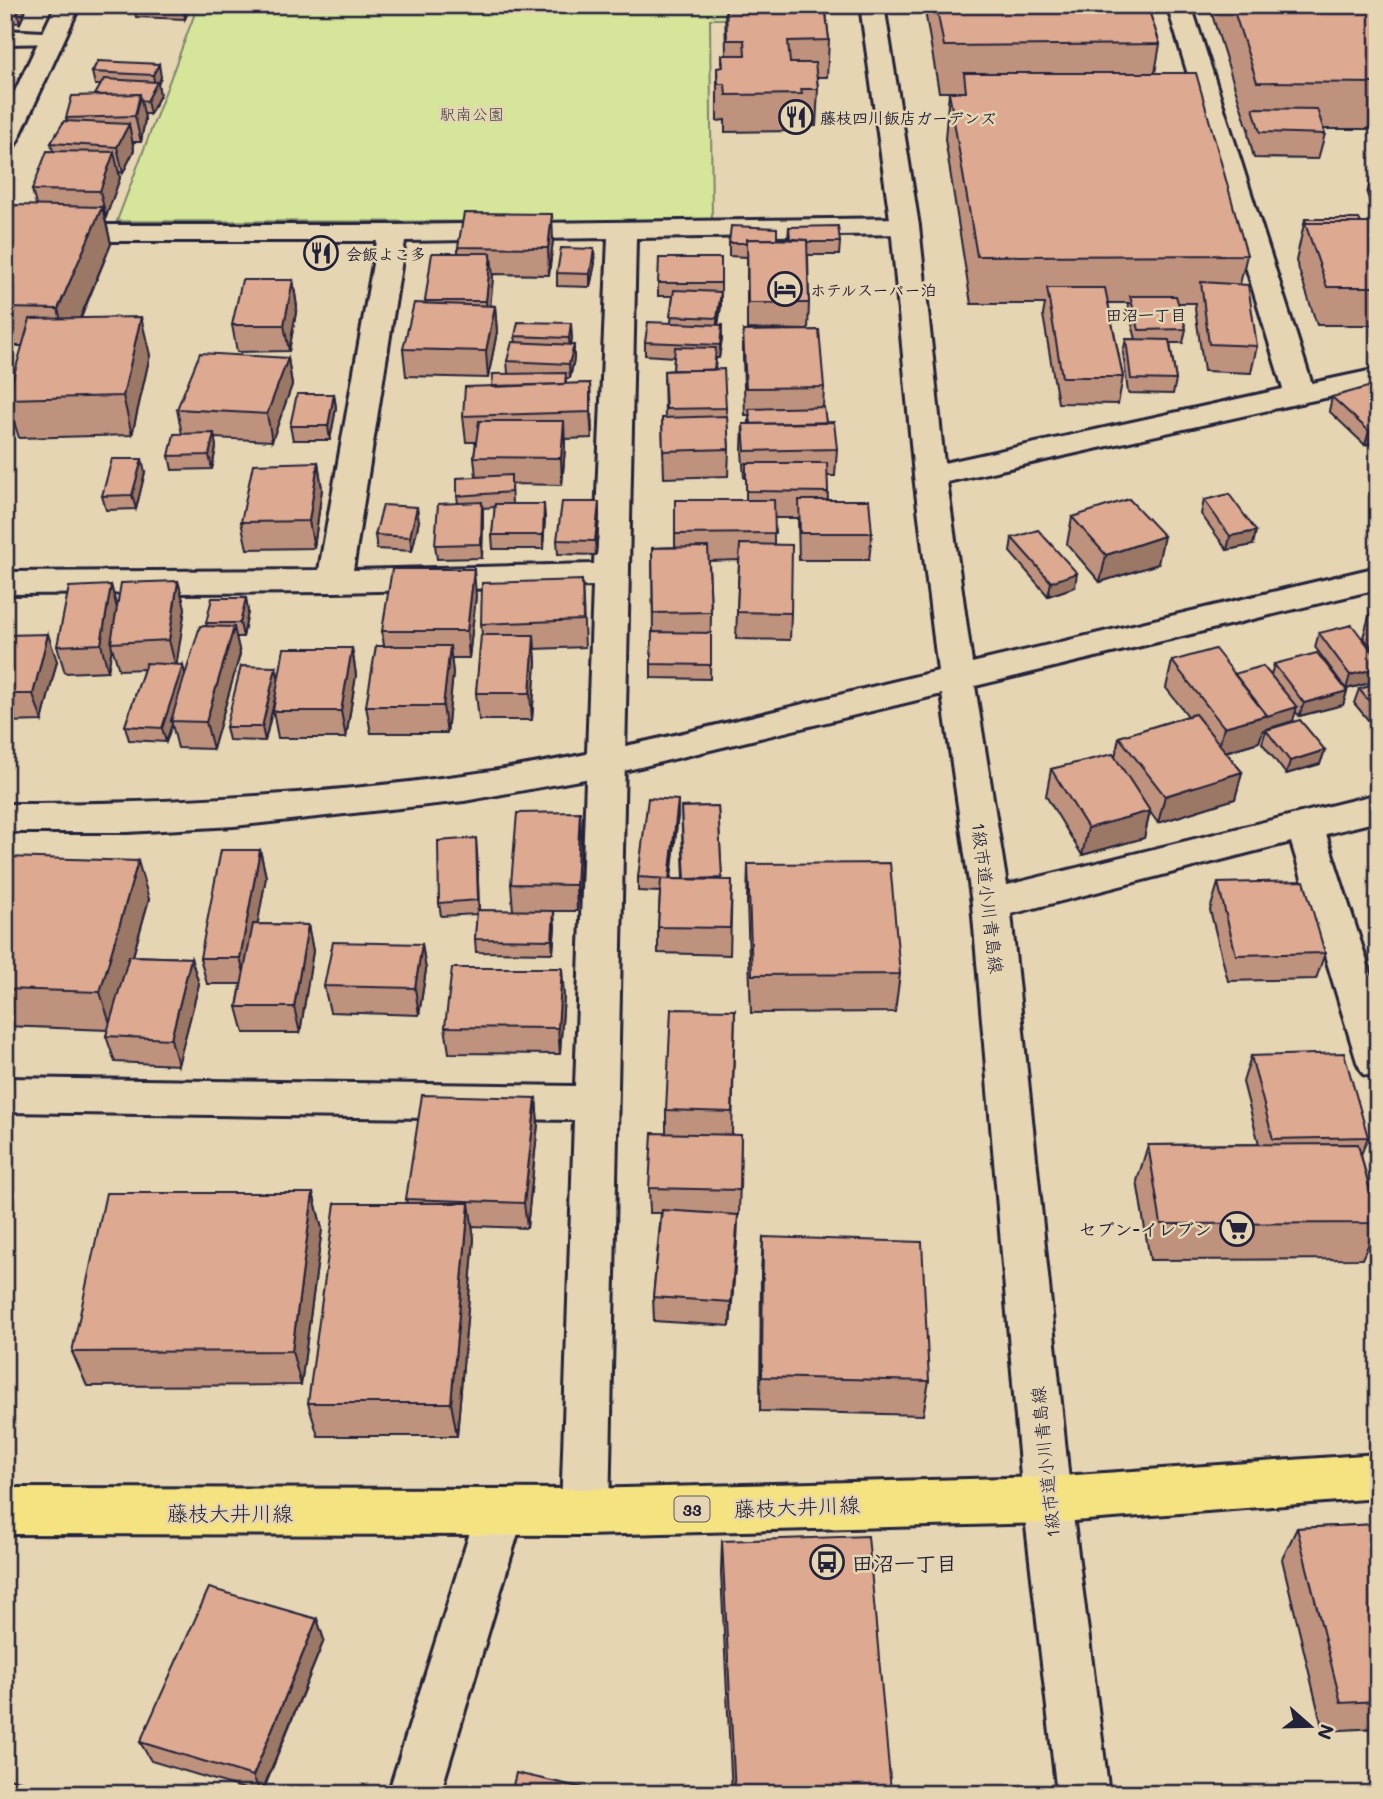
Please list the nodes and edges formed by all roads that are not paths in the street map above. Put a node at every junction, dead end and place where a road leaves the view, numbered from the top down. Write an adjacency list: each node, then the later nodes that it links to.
1 (68, 5): 5 (street)
2 (872, 5): 7 (street, 1級市道小川青島線)
3 (1179, 5): 12 (street)
4 (5, 37): 5 (street)
5 (52, 38): 6 (street)
6 (5, 140)
7 (905, 226): 8 (street); 13 (street, 1級市道小川青島線)
8 (622, 232): 10 (street); 14 (street)
9 (5, 233): 10 (street)
10 (392, 233): 16 (street)
11 (1378, 378): 12 (street)
12 (1300, 394): 13 (street)
13 (930, 476): 18 (street, 1級市道小川青島線)
14 (609, 575): 16 (street); 19 (street)
15 (1378, 578): 18 (street)
16 (334, 581): 17 (street)
17 (5, 583)
18 (957, 680): 19 (street); 23 (street, 1級市道小川青島線)
19 (607, 762): 21 (street); 26 (street)
20 (1378, 807): 22 (street)
21 (5, 818)
22 (1305, 826): 23 (street); 24 (street)
23 (991, 904): 28 (street, 1級市道小川青島線)
24 (1378, 1062)
25 (5, 1095): 26 (street)
26 (597, 1103): 30 (street)
27 (1378, 1476): 28 (main road, 藤枝大井川線 / 33)
28 (1047, 1500): 30 (main road, 藤枝大井川線 / 33); 33 (street, 1級市道小川青島線)
29 (5, 1511): 31 (main road, 藤枝大井川線 / 33)
30 (585, 1512): 31 (main road, 藤枝大井川線 / 33)
31 (500, 1513): 32 (street)
32 (414, 1794)
33 (1083, 1794)

